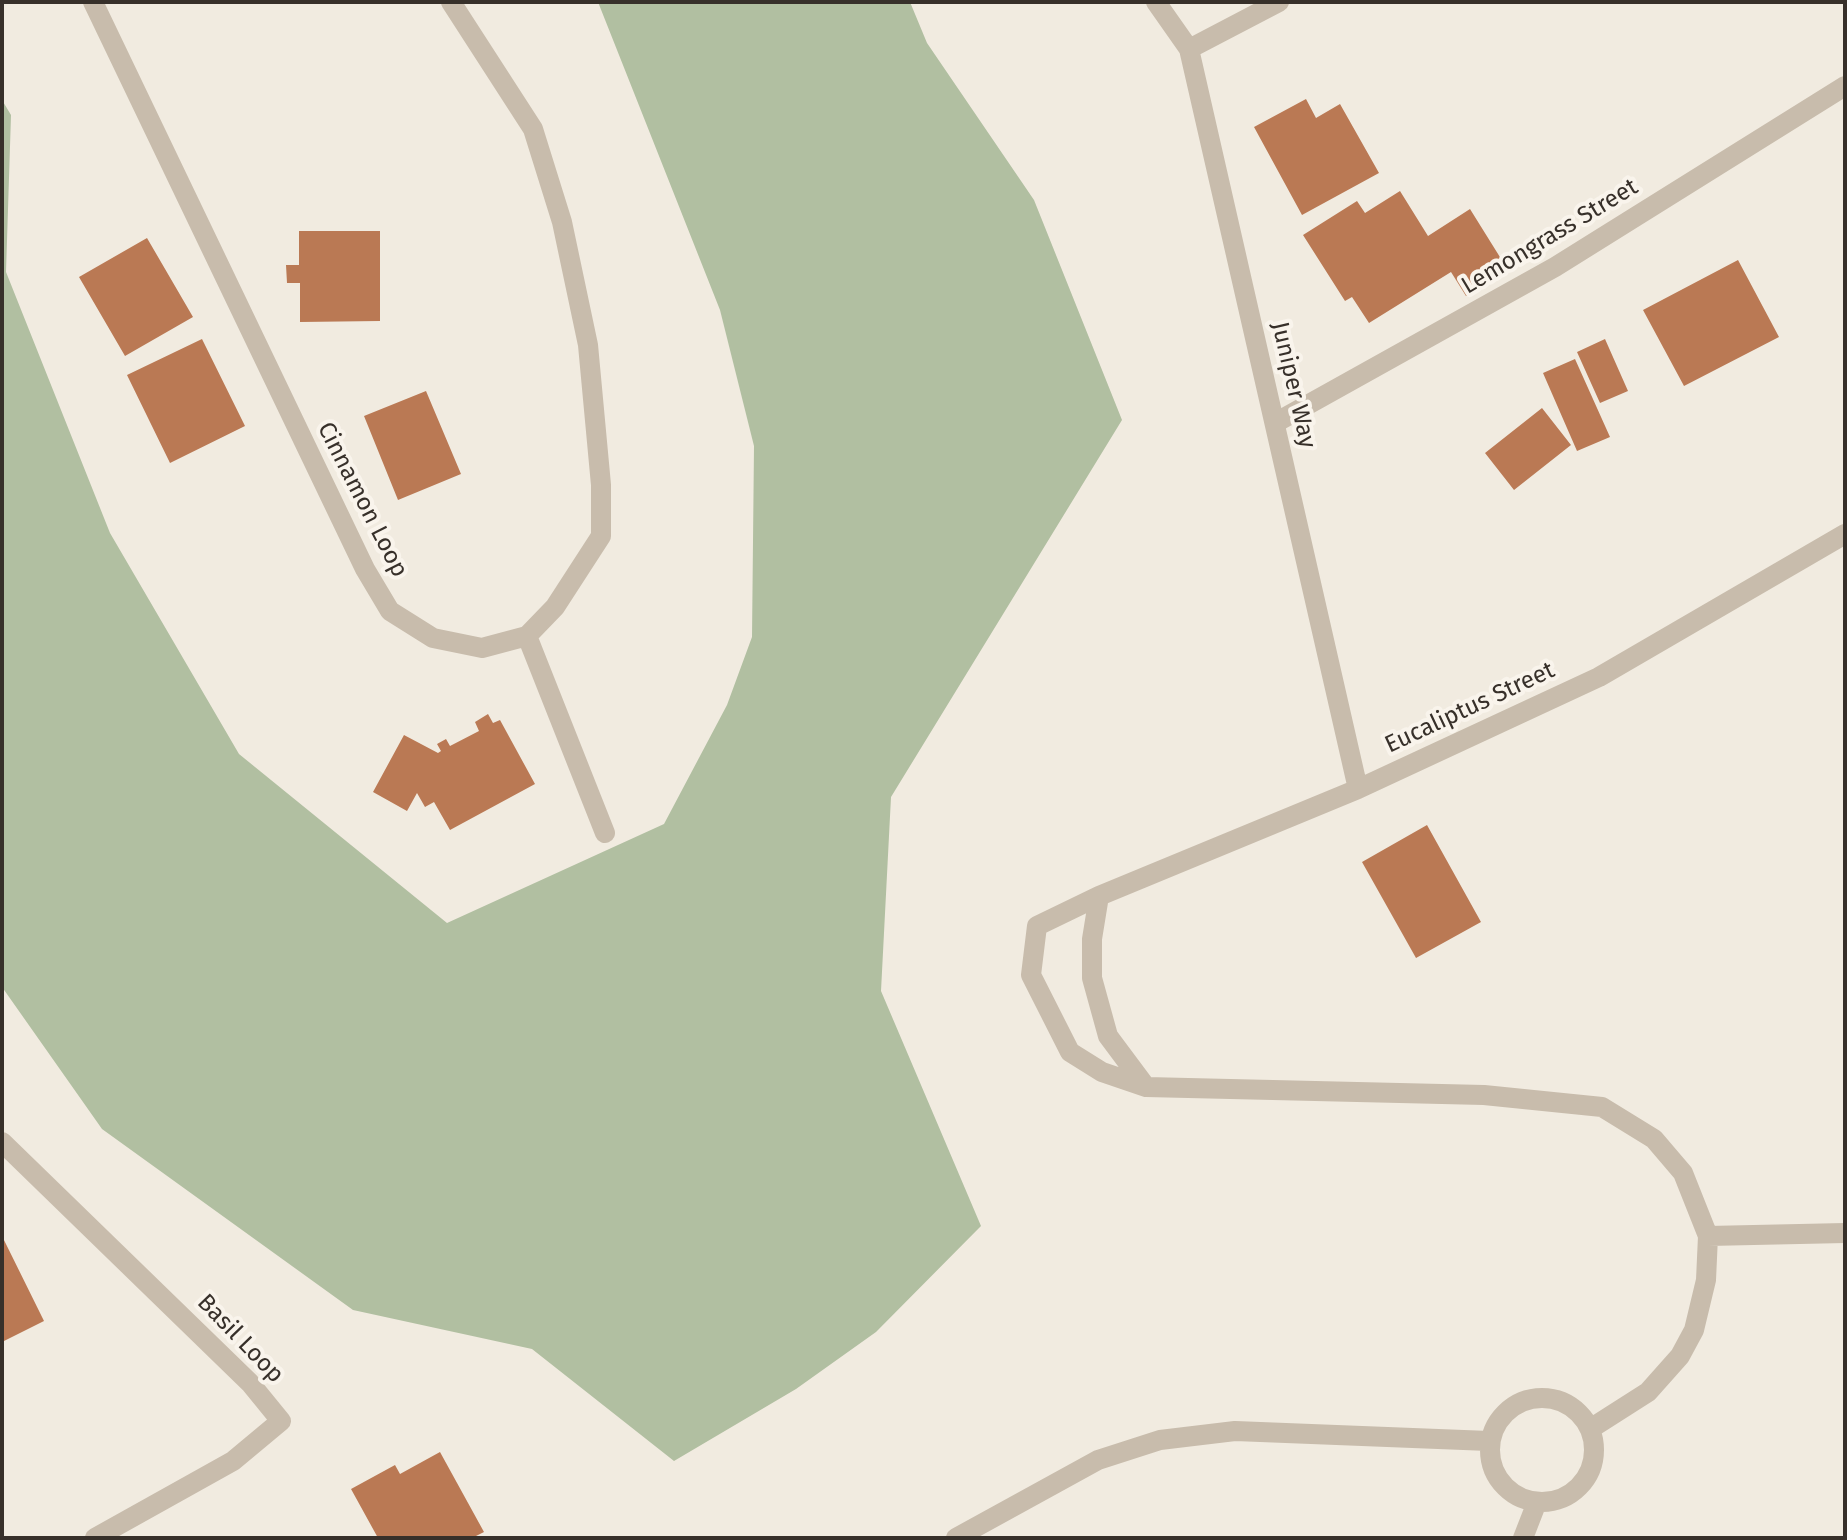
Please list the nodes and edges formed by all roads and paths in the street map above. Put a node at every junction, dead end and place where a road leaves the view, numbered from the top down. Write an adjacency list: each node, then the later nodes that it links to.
1 (93, 2): 9 (street, Cinnamon Loop)
2 (451, 2): 9 (street)
3 (1156, 2): 5 (street, Juniper Way)
4 (1279, 2): 5 (street)
5 (1189, 49): 7 (street, Juniper Way)
6 (1845, 86): 7 (street, Lemongrass Street)
7 (1275, 423): 10 (street, Juniper Way)
8 (1845, 534): 10 (street, Eucaliptus Street)
9 (527, 636): 11 (street)
10 (1358, 789): 12 (street, Eucaliptus Street)
11 (605, 833)
12 (1099, 896): 13 (street); 13 (street, Eucaliptus Street)
13 (1146, 1087): 17 (street, Eucaliptus Street)
14 (2, 1142): 15 (street, Basil Loop)
15 (10, 1163): 21 (street, Basil Loop)
16 (1845, 1233): 17 (street)
17 (1708, 1236): 18 (street)
18 (1590, 1429): 19 (street); 20 (street)
19 (1489, 1441): 20 (street); 22 (street)
20 (1537, 1502): 23 (street)
21 (95, 1538)
22 (956, 1538)
23 (1523, 1538)

